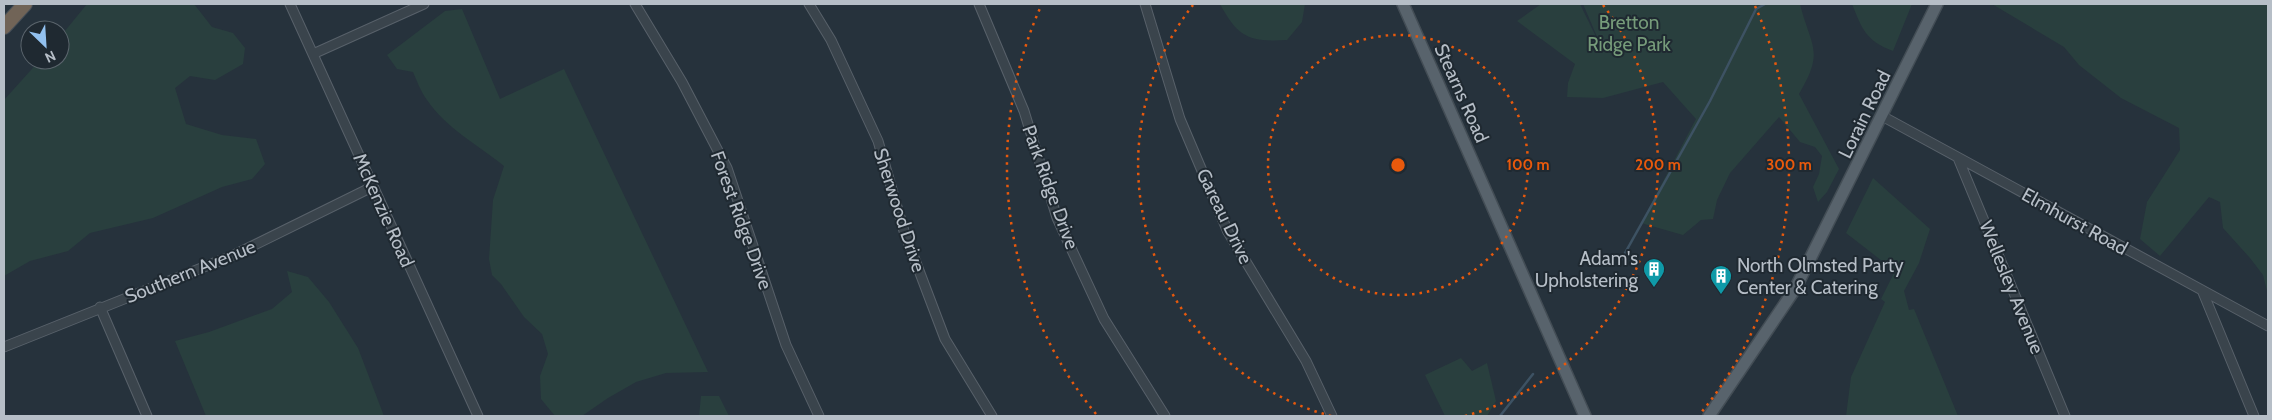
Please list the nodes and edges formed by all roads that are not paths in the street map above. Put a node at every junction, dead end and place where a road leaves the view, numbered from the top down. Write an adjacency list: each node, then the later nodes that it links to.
1 (25, 4): 10 (highway)
2 (290, 4): 11 (street, McKenzie Road)
3 (424, 4): 11 (street)
4 (635, 4): 21 (street, Forest Ridge Drive)
5 (809, 4): 22 (street, Sherwood Drive)
6 (979, 4): 23 (street, Park Ridge Drive)
7 (1145, 4): 24 (street, Gareau Drive)
8 (1403, 4): 25 (main road, Stearns Road)
9 (1937, 4): 12 (main road, Lorain Road)
10 (4, 27)
11 (314, 54): 14 (street, McKenzie Road)
12 (1882, 116): 13 (street, Elmhurst Road); 26 (main road, Lorain Road)
13 (1958, 158): 15 (street, Elmhurst Road); 27 (street, Wellesley Avenue)
14 (372, 187): 16 (street, Southern Avenue); 20 (street, McKenzie Road)
15 (2202, 290): 17 (street, Elmhurst Road); 28 (street)
16 (100, 307): 18 (street, Southern Avenue); 19 (street)
17 (2268, 326)
18 (4, 347)
19 (148, 416)
20 (478, 416)
21 (819, 416)
22 (992, 416)
23 (1166, 416)
24 (1332, 416)
25 (1585, 416)
26 (1711, 416)
27 (2065, 416)
28 (2254, 416)

